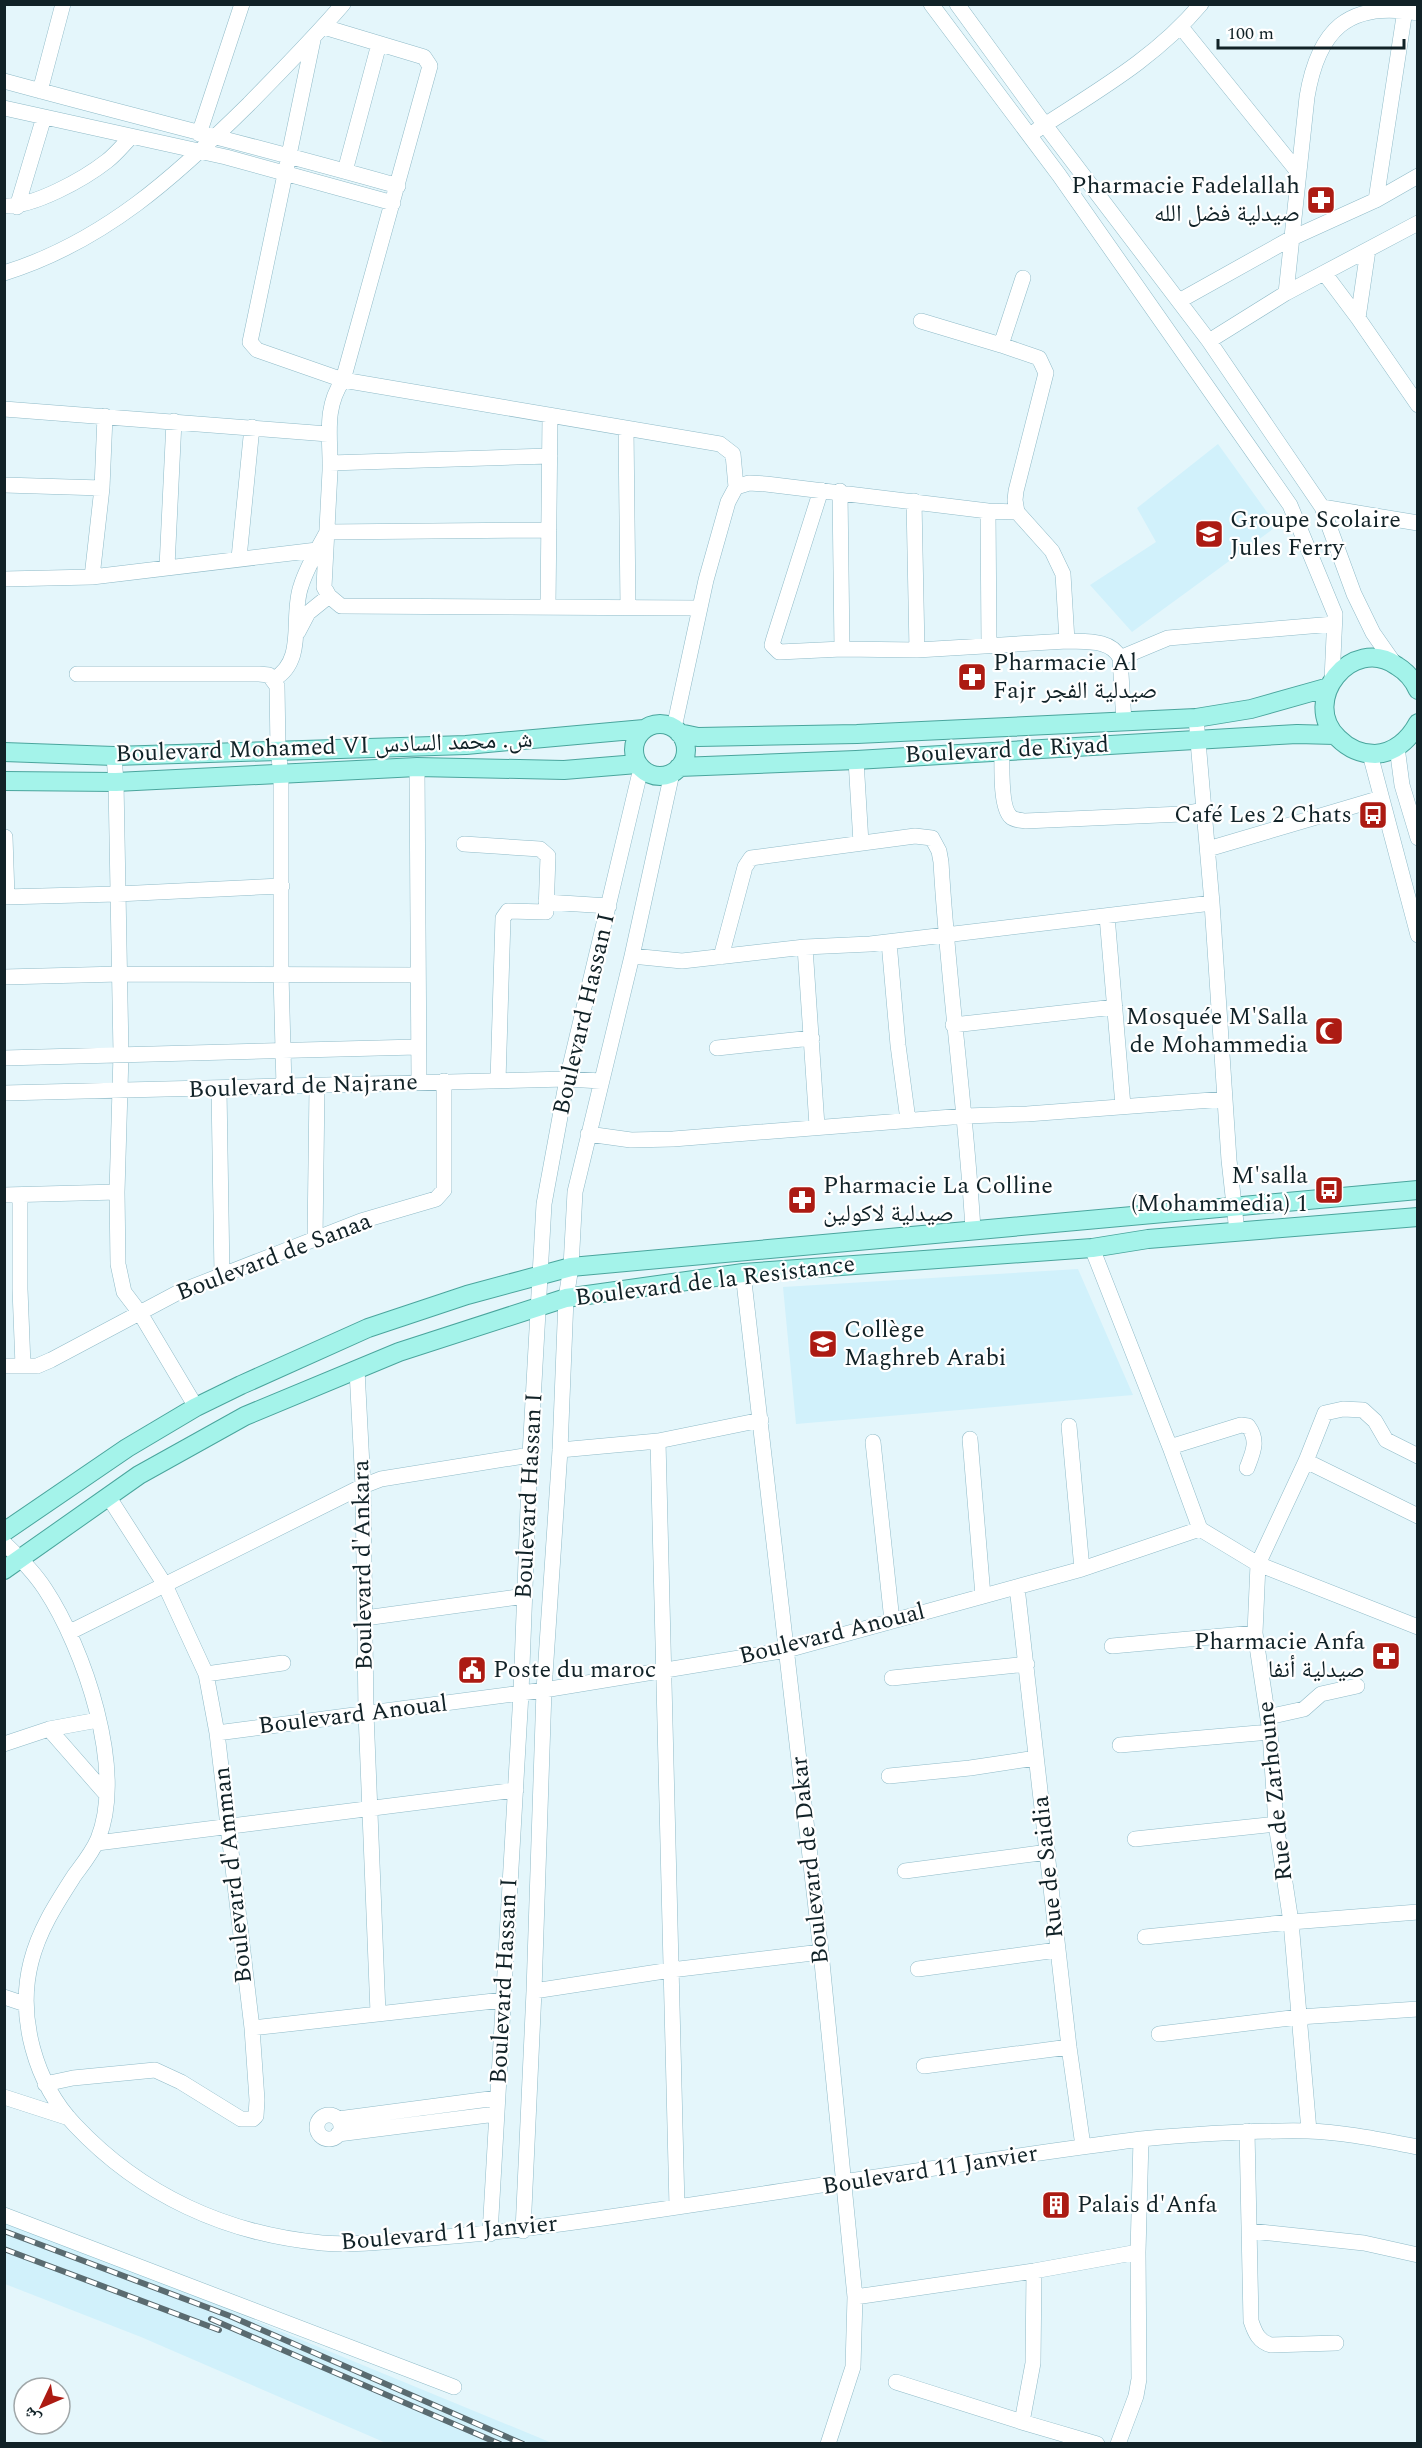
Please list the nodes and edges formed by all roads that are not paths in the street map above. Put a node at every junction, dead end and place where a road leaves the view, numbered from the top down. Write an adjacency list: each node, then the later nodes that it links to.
1 (63, 4): 14 (street)
2 (242, 4): 18 (street)
3 (343, 4): 9 (street)
4 (931, 4): 19 (street)
5 (957, 4): 17 (street)
6 (1201, 4): 10 (street)
7 (1357, 9): 8 (street); 26 (street)
8 (1411, 12): 31 (street)
9 (324, 27): 11 (street); 12 (street)
10 (1181, 27): 17 (street); 26 (street)
11 (313, 40): 20 (street); 23 (street)
12 (379, 44): 25 (street); 30 (street)
13 (4, 81): 14 (street)
14 (40, 91): 18 (street)
15 (4, 108): 16 (street)
16 (44, 117): 21 (street); 33 (street)
17 (1045, 125): 19 (street); 24 (street)
18 (199, 134): 20 (street)
19 (1030, 135): 28 (street)
20 (216, 136): 22 (street); 23 (street)
21 (131, 137): 22 (street); 33 (street)
22 (200, 151): 27 (street); 37 (street)
23 (290, 155): 25 (street); 27 (street)
24 (1075, 164): 28 (street); 41 (street)
25 (345, 171): 30 (street)
26 (1298, 172): 35 (street)
27 (286, 173): 32 (street); 46 (street)
28 (1059, 175): 80 (street)
29 (1418, 176): 31 (street)
30 (398, 186): 32 (street)
31 (1376, 200): 35 (street)
32 (393, 203): 46 (street)
33 (11, 206)
34 (1418, 223): 36 (street)
35 (1290, 239): 40 (street); 41 (street)
36 (1368, 250): 38 (street); 42 (street)
37 (4, 273)
38 (1325, 274): 40 (street); 42 (street)
39 (1023, 278): 45 (street)
40 (1286, 293): 44 (street)
41 (1179, 301): 44 (street)
42 (1358, 318): 47 (street)
43 (921, 321): 45 (street)
44 (1209, 341): 63 (street)
45 (1001, 345): 65 (street)
46 (343, 380): 50 (street); 54 (street)
47 (1418, 405)
48 (4, 409): 49 (street)
49 (105, 416): 51 (street); 59 (street)
50 (550, 416): 53 (street); 55 (street)
51 (174, 421): 52 (street); 73 (street)
52 (252, 427): 54 (street); 72 (street)
53 (626, 428): 58 (street); 78 (street)
54 (328, 434): 56 (street)
55 (550, 456): 56 (street); 69 (street)
56 (330, 463): 70 (street)
57 (4, 485): 59 (street)
58 (736, 487): 60 (street); 79 (street)
59 (102, 488): 74 (street)
60 (821, 490): 61 (street); 66 (street)
61 (840, 491): 62 (street); 67 (street)
62 (914, 501): 64 (street); 85 (street)
63 (1322, 507): 68 (street); 87 (street)
64 (988, 511): 65 (street); 83 (street)
65 (1017, 512): 82 (street)
66 (814, 514): 67 (street); 84 (street)
67 (841, 520): 84 (street)
68 (1418, 523)
69 (549, 530): 70 (street); 77 (street)
70 (327, 532): 71 (street); 76 (street)
71 (317, 550): 72 (street); 81 (street)
72 (239, 558): 73 (street)
73 (167, 567): 74 (street)
74 (92, 578): 75 (street)
75 (4, 579)
76 (329, 596): 77 (street); 81 (street)
77 (548, 607): 78 (street)
78 (628, 608): 79 (street)
79 (699, 608): 96 (street)
80 (1334, 624): 86 (street); 90 (street)
81 (298, 632): 89 (street)
82 (1067, 641): 83 (street); 86 (street)
83 (989, 645): 85 (street)
84 (842, 649): 85 (street)
85 (916, 650)
86 (1120, 658): 93 (street)
87 (1394, 663): 90 (main road); 91 (main road)
88 (77, 674): 89 (street)
89 (274, 679): 100 (street)
90 (1331, 683): 92 (main road, Boulevard de Riyad); 97 (main road)
91 (1417, 686)
92 (1196, 718): 93 (main road, Boulevard de Riyad); 98 (street)
93 (1124, 722): 96 (main road, Boulevard de Riyad)
94 (644, 729): 96 (main road); 100 (main road, Boulevard Mohamed VI ش. محمد السادس); 106 (main road)
95 (1416, 729): 99 (main road)
96 (676, 730): 108 (main road)
97 (1335, 735): 98 (main road, Boulevard de Riyad); 103 (main road)
98 (1198, 741): 101 (main road, Boulevard de Riyad); 113 (street)
99 (1397, 747): 103 (main road); 114 (street)
100 (278, 749): 104 (main road, Boulevard Mohamed VI ش. محمد السادس); 109 (street)
101 (1002, 750): 105 (main road, Boulevard de Riyad); 113 (street)
102 (4, 752): 104 (main road, Boulevard Mohamed VI ش. محمد السادس)
103 (1370, 754): 112 (street)
104 (114, 756): 111 (street)
105 (856, 760): 108 (main road, Boulevard de Riyad); 117 (street)
106 (639, 766): 107 (main road, Boulevard Mohamed VI ش. محمد السادس); 108 (main road); 125 (street, Boulevard Hassan I)
107 (417, 767): 109 (main road, Boulevard Mohamed VI ش. محمد السادس); 135 (street)
108 (675, 770): 131 (street, Boulevard Hassan I)
109 (281, 775): 111 (main road, Boulevard Mohamed VI ش. محمد السادس); 120 (street)
110 (4, 781): 111 (main road, Boulevard Mohamed VI ش. محمد السادس)
111 (116, 782): 121 (street)
112 (1381, 798): 119 (street); 128 (street)
113 (1203, 810): 119 (street)
114 (1415, 823): 116 (street)
115 (5, 837): 122 (street)
116 (1418, 838)
117 (861, 843): 127 (street); 132 (street)
118 (464, 844): 124 (street)
119 (1208, 849): 123 (street)
120 (282, 886): 121 (street); 134 (street)
121 (117, 894): 122 (street); 133 (street)
122 (6, 896)
123 (1212, 903): 126 (street); 155 (street)
124 (546, 907): 125 (street); 146 (street)
125 (608, 911): 145 (street, Boulevard Hassan I)
126 (1107, 916): 127 (street); 137 (street)
127 (946, 934): 129 (street); 138 (street)
128 (1418, 935)
129 (890, 942): 130 (street); 158 (street)
130 (805, 947): 132 (street); 139 (street)
131 (632, 957): 132 (street); 147 (street, Boulevard Hassan I)
132 (721, 957)
133 (120, 974): 134 (street); 136 (street); 143 (street)
134 (281, 975): 135 (street); 142 (street)
135 (417, 975): 140 (street)
136 (4, 977)
137 (1115, 1007): 138 (street); 156 (street)
138 (953, 1025): 157 (street)
139 (812, 1038): 141 (street); 159 (street)
140 (417, 1047): 142 (street); 148 (street)
141 (717, 1048)
142 (285, 1052): 143 (street); 150 (street)
143 (121, 1054): 144 (street); 153 (street)
144 (4, 1058)
145 (567, 1078): 146 (street, Boulevard de Najrane); 147 (street, Boulevard de Najrane); 173 (street, Boulevard Hassan I)
146 (498, 1081): 149 (street, Boulevard de Najrane)
147 (601, 1081): 160 (street, Boulevard Hassan I)
148 (418, 1082): 149 (street, Boulevard de Najrane); 151 (street, Boulevard de Najrane)
149 (444, 1082): 168 (street, Boulevard de Sanaa)
150 (284, 1087): 151 (street, Boulevard de Najrane); 152 (street, Boulevard de Najrane)
151 (316, 1087): 168 (street)
152 (219, 1089): 153 (street, Boulevard de Najrane); 172 (street)
153 (120, 1091): 154 (street, Boulevard de Najrane); 162 (street)
154 (4, 1094)
155 (1225, 1099): 156 (street); 164 (street)
156 (1123, 1106): 157 (street)
157 (965, 1116): 158 (street); 166 (street)
158 (908, 1120): 159 (street)
159 (817, 1126): 160 (street)
160 (588, 1134): 170 (street, Boulevard Hassan I)
161 (1418, 1190): 164 (main road, Boulevard de la Resistance)
162 (117, 1192): 163 (street); 176 (street)
163 (12, 1195): 178 (street)
164 (1234, 1207): 166 (main road, Boulevard de la Resistance); 167 (street)
165 (1418, 1217): 167 (main road, Boulevard de la Resistance)
166 (973, 1230): 170 (main road, Boulevard de la Resistance)
167 (1237, 1232): 169 (main road, Boulevard de la Resistance)
168 (315, 1239): 172 (street, Boulevard de Sanaa)
169 (1092, 1248): 171 (main road, Boulevard de la Resistance); 186 (street)
170 (571, 1267): 173 (main road, Boulevard de la Resistance); 174 (street, Boulevard Hassan I)
171 (744, 1273): 174 (main road, Boulevard de la Resistance); 181 (street, Boulevard de Dakar)
172 (222, 1275): 176 (street, Boulevard de Sanaa)
173 (541, 1275): 175 (street, Boulevard Hassan I); 180 (main road, Boulevard de la Resistance)
174 (566, 1298): 175 (main road, Boulevard de la Resistance); 187 (street, Boulevard Hassan I)
175 (539, 1306): 179 (main road, Boulevard de la Resistance); 188 (street, Boulevard Hassan I)
176 (140, 1312): 178 (street, Boulevard de Sanaa); 180 (street)
177 (4, 1366): 178 (street, Boulevard de Sanaa)
178 (23, 1366)
179 (357, 1370): 192 (street, Boulevard d'Ankara); 193 (main road, Boulevard de la Resistance)
180 (196, 1407): 196 (main road, Boulevard de la Resistance)
181 (760, 1420): 184 (street); 212 (street, Boulevard de Dakar)
182 (1069, 1426): 200 (street)
183 (970, 1439): 205 (street)
184 (658, 1441): 187 (street); 215 (street)
185 (873, 1442): 207 (street)
186 (1170, 1447): 191 (street); 195 (street)
187 (560, 1450): 219 (street, Boulevard Hassan I)
188 (530, 1455): 192 (street); 204 (street, Boulevard Hassan I)
189 (1418, 1456): 190 (street, Rue de Zarhoune)
190 (1306, 1461): 194 (street); 199 (street, Rue de Zarhoune)
191 (1247, 1468)
192 (363, 1486): 202 (street); 206 (street, Boulevard d'Ankara)
193 (108, 1496): 198 (main road, Boulevard de la Resistance); 202 (street, Boulevard d'Amman)
194 (1418, 1516)
195 (1200, 1529): 199 (street); 200 (street, Boulevard Anoual)
196 (4, 1532)
197 (4, 1543): 198 (street, Boulevard 11 Janvier)
198 (20, 1557): 201 (main road, Boulevard de la Resistance); 209 (street, Boulevard 11 Janvier)
199 (1258, 1564): 208 (street); 210 (street, Rue de Zarhoune)
200 (1082, 1569): 203 (street, Boulevard Anoual)
201 (4, 1570)
202 (165, 1585): 209 (street); 216 (street, Boulevard d'Amman)
203 (1017, 1587): 205 (street, Boulevard Anoual); 214 (street, Rue de Saidia)
204 (525, 1596): 206 (street); 220 (street, Boulevard Hassan I)
205 (983, 1596): 207 (street, Boulevard Anoual)
206 (365, 1618): 221 (street, Boulevard d'Ankara)
207 (892, 1621): 212 (street, Boulevard Anoual)
208 (1418, 1628)
209 (70, 1632): 222 (street, Boulevard 11 Janvier)
210 (1255, 1633): 211 (street); 223 (street, Rue de Zarhoune)
211 (1113, 1646)
212 (787, 1650): 215 (street, Boulevard Anoual); 243 (street, Boulevard de Dakar)
213 (283, 1663): 216 (street)
214 (1027, 1664): 217 (street); 228 (street, Rue de Saidia)
215 (664, 1671): 219 (street, Boulevard Anoual); 245 (street)
216 (206, 1674): 225 (street, Boulevard d'Amman)
217 (892, 1678)
218 (1357, 1686): 223 (street)
219 (544, 1690): 220 (street, Boulevard Anoual); 246 (street, Boulevard Hassan I)
220 (521, 1693): 221 (street, Boulevard Anoual); 230 (street, Boulevard Hassan I)
221 (366, 1713): 225 (street, Boulevard Anoual); 232 (street, Boulevard d'Ankara)
222 (98, 1720): 224 (street); 231 (street, Boulevard 11 Janvier)
223 (1269, 1724): 227 (street); 233 (street, Rue de Zarhoune)
224 (49, 1729): 226 (street); 231 (street)
225 (217, 1733): 234 (street, Boulevard d'Amman)
226 (4, 1744)
227 (1120, 1745)
228 (1036, 1758): 229 (street); 237 (street, Rue de Saidia)
229 (889, 1776)
230 (516, 1790): 232 (street); 248 (street, Boulevard Hassan I)
231 (106, 1794): 236 (street, Boulevard 11 Janvier)
232 (370, 1807): 234 (street); 251 (street, Boulevard d'Ankara)
233 (1276, 1824): 235 (street); 240 (street, Rue de Zarhoune)
234 (227, 1828): 236 (street); 253 (street, Boulevard d'Amman)
235 (1135, 1839)
236 (97, 1843): 249 (street, Boulevard 11 Janvier)
237 (1048, 1852): 238 (street); 242 (street, Rue de Saidia)
238 (905, 1871)
239 (1418, 1912): 240 (street)
240 (1291, 1922): 241 (street); 252 (street, Rue de Zarhoune)
241 (1145, 1937)
242 (1057, 1950): 244 (street); 255 (street, Rue de Saidia)
243 (821, 1952): 245 (street); 267 (street, Boulevard de Dakar)
244 (918, 1969)
245 (671, 1970): 246 (street); 268 (street)
246 (534, 1991): 270 (street, Boulevard Hassan I)
247 (4, 1997): 249 (street)
248 (503, 2000): 251 (street); 259 (street, Boulevard Hassan I)
249 (25, 2004): 257 (street, Boulevard 11 Janvier)
250 (1418, 2009): 252 (street)
251 (378, 2013): 253 (street)
252 (1299, 2017): 254 (street); 262 (street, Rue de Zarhoune)
253 (252, 2028): 257 (street, Boulevard d'Amman)
254 (1159, 2034)
255 (1069, 2047): 256 (street); 265 (street, Rue de Saidia)
256 (924, 2066)
257 (45, 2084): 260 (street, Boulevard 11 Janvier)
258 (4, 2097): 260 (street)
259 (496, 2106): 261 (street); 272 (street, Boulevard Hassan I)
260 (69, 2118): 272 (street, Boulevard 11 Janvier)
261 (338, 2126)
262 (1309, 2131): 263 (street, Boulevard 11 Janvier); 266 (street, Boulevard 11 Janvier)
263 (1247, 2132): 264 (street, Boulevard 11 Janvier); 271 (street)
264 (1141, 2139): 265 (street, Boulevard 11 Janvier); 273 (street)
265 (1083, 2146): 267 (street, Boulevard 11 Janvier)
266 (1418, 2147)
267 (844, 2183): 268 (street, Boulevard 11 Janvier); 276 (street, Boulevard de Dakar)
268 (676, 2207): 270 (street, Boulevard 11 Janvier)
269 (4, 2215): 279 (street)
270 (523, 2231): 272 (street, Boulevard 11 Janvier)
271 (1251, 2231): 274 (street); 277 (street)
272 (490, 2234)
273 (1138, 2252): 275 (street); 283 (street)
274 (1418, 2255)
275 (1034, 2271): 276 (street); 280 (street)
276 (855, 2297): 281 (street, Boulevard de Dakar)
277 (1336, 2343)
278 (896, 2382): 280 (street)
279 (454, 2387)
280 (1022, 2422): 282 (street)
281 (828, 2444)
282 (1097, 2444)
283 (1118, 2444)

